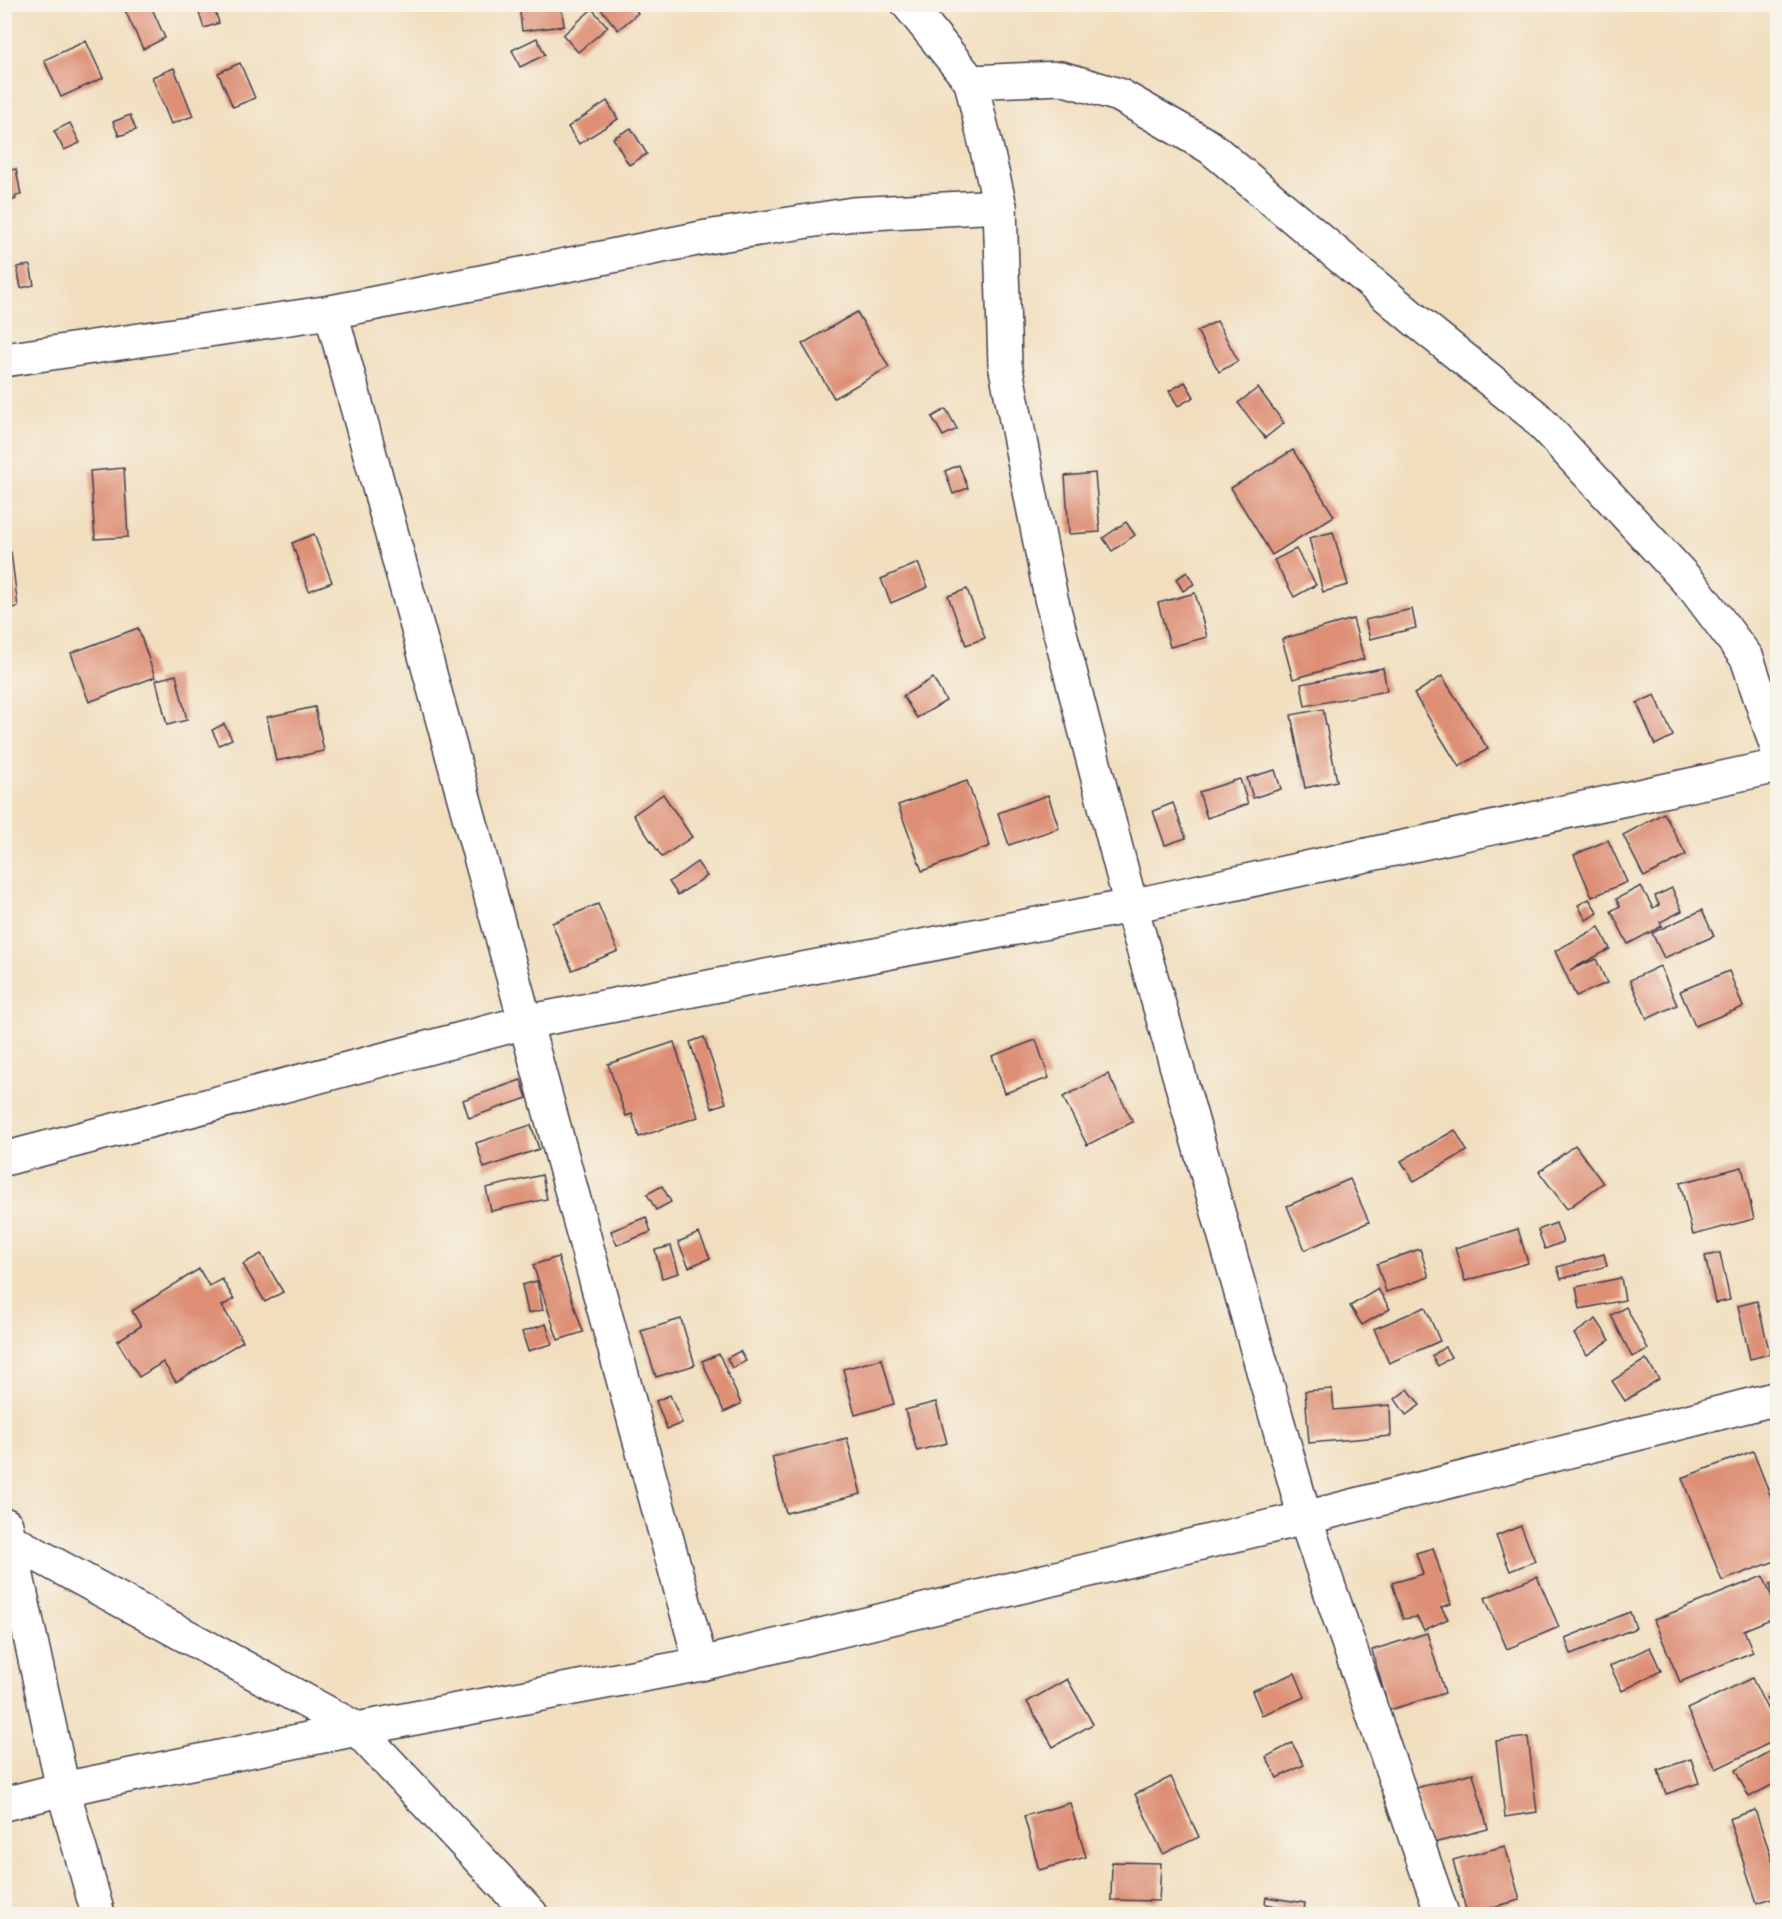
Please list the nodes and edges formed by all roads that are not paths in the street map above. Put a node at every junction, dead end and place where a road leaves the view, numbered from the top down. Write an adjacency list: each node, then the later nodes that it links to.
1 (908, 4): 2 (street)
2 (971, 82): 3 (street); 6 (street)
3 (1000, 207): 4 (street); 8 (street)
4 (331, 312): 5 (street); 9 (street)
5 (4, 360)
6 (1778, 751)
7 (1778, 766): 8 (street)
8 (1131, 906): 9 (street); 12 (street)
9 (526, 1022): 10 (street); 14 (street)
10 (4, 1159)
11 (1778, 1398): 12 (street)
12 (1305, 1518): 14 (street); 20 (street)
13 (7, 1529): 15 (street); 16 (street)
14 (701, 1664): 15 (street)
15 (357, 1729): 16 (street); 19 (street)
16 (63, 1789): 17 (street); 18 (street)
17 (4, 1803)
18 (98, 1914)
19 (531, 1914)
20 (1442, 1914)

